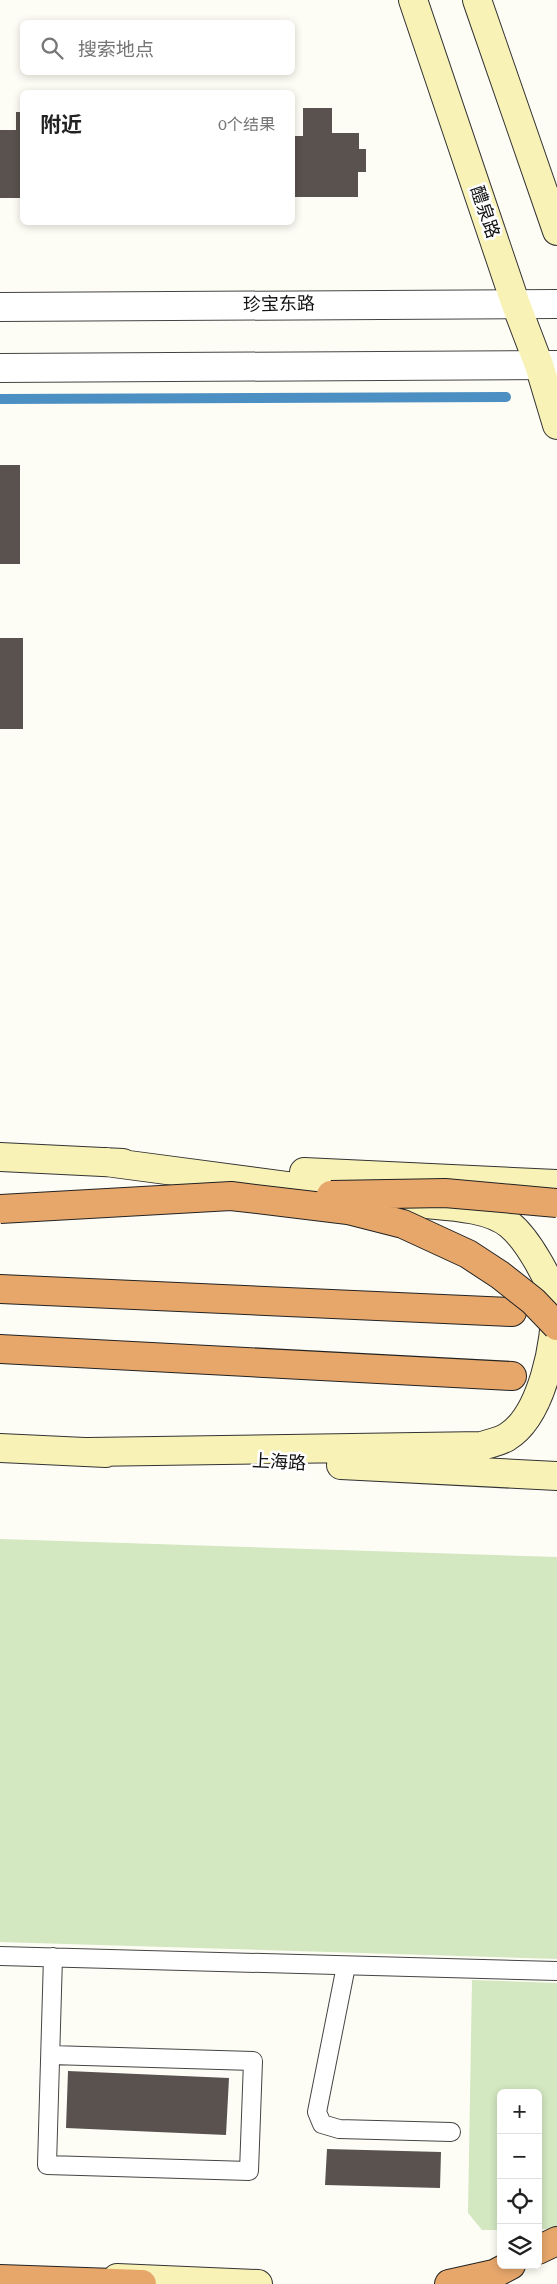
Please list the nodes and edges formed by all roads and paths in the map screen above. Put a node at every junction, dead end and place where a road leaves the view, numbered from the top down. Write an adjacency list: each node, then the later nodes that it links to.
1 (413, 0): 4 (main road, 醴泉路)
2 (477, 0): 3 (main road)
3 (557, 231)
4 (515, 302): 5 (street, 珍宝东路); 6 (street, 珍宝东路); 7 (main road, 醴泉路)
5 (557, 304)
6 (0, 307)
7 (548, 365): 8 (street); 9 (main road, 醴泉路)
8 (0, 368)
9 (557, 425)
10 (0, 1157): 11 (main road)
11 (106, 1162): 12 (main road); 22 (main road)
12 (557, 1184)
13 (231, 1196): 14 (highway, bridge); 15 (highway, bridge); 18 (highway, bridge)
14 (557, 1203)
15 (0, 1209)
16 (0, 1288): 17 (highway)
17 (512, 1312)
18 (557, 1326)
19 (0, 1348): 20 (highway)
20 (512, 1376)
21 (0, 1448): 22 (main road, 上海路)
22 (88, 1452): 23 (main road, 上海路)
23 (557, 1476)
24 (0, 1956): 25 (lane)
25 (53, 1957): 26 (lane); 28 (lane)
26 (346, 1966): 27 (lane); 29 (lane)
27 (557, 1971)
28 (50, 2055): 28 (lane)
29 (451, 2132)
30 (557, 2240): 31 (highway)
31 (542, 2248)
32 (503, 2269): 37 (highway)
33 (0, 2273): 36 (main road)
34 (0, 2279): 35 (highway)
35 (142, 2284)
36 (258, 2284)
37 (448, 2284)

